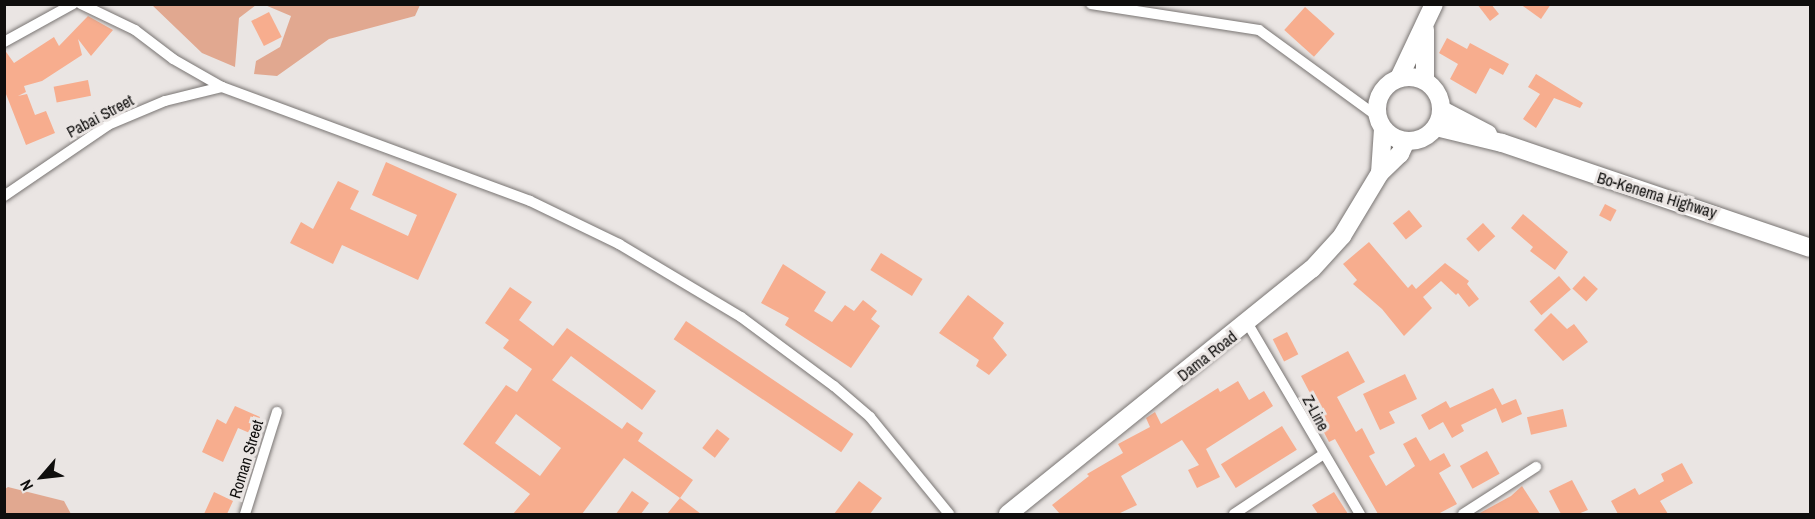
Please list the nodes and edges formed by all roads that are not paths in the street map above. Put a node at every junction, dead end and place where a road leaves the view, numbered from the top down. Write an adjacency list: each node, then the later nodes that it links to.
1 (73, 4): 6 (street)
2 (81, 4): 9 (street)
3 (1091, 4): 11 (street)
4 (1434, 4): 5 (highway)
5 (1425, 28): 7 (highway); 8 (highway)
6 (4, 42)
7 (1399, 78): 8 (highway); 11 (highway)
8 (1425, 80): 10 (highway)
9 (222, 87): 14 (street, Pabai Street); 21 (street)
10 (1439, 118): 12 (highway); 15 (highway, Bo-Kenema Highway)
11 (1379, 122): 12 (highway); 13 (highway)
12 (1406, 141): 13 (highway)
13 (1380, 173): 16 (highway, Dama Road)
14 (4, 196)
15 (1810, 248)
16 (1248, 324): 18 (street, Z-Line); 22 (highway, Dama Road)
17 (277, 412): 20 (street, Roman Street)
18 (1322, 455): 23 (street); 24 (street, Z-Line)
19 (1536, 467): 25 (street)
20 (245, 514)
21 (949, 514)
22 (1008, 514)
23 (1234, 514)
24 (1360, 514)
25 (1463, 514)

